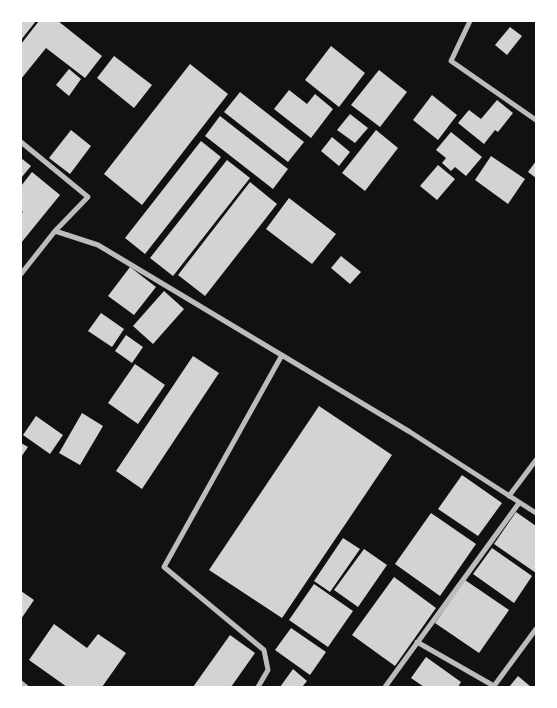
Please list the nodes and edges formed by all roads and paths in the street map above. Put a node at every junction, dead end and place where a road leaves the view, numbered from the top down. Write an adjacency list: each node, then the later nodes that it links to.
1 (470, 21): 2 (street)
2 (536, 120)
3 (21, 142): 4 (street)
4 (55, 231): 5 (street); 6 (street)
5 (21, 274)
6 (282, 355): 8 (street); 15 (street)
7 (536, 460): 8 (street)
8 (509, 496): 9 (street)
9 (520, 503): 10 (street); 12 (street)
10 (536, 513)
11 (536, 630): 12 (street)
12 (417, 642): 16 (street)
13 (21, 683): 14 (street)
14 (26, 687)
15 (258, 687)
16 (385, 687)

